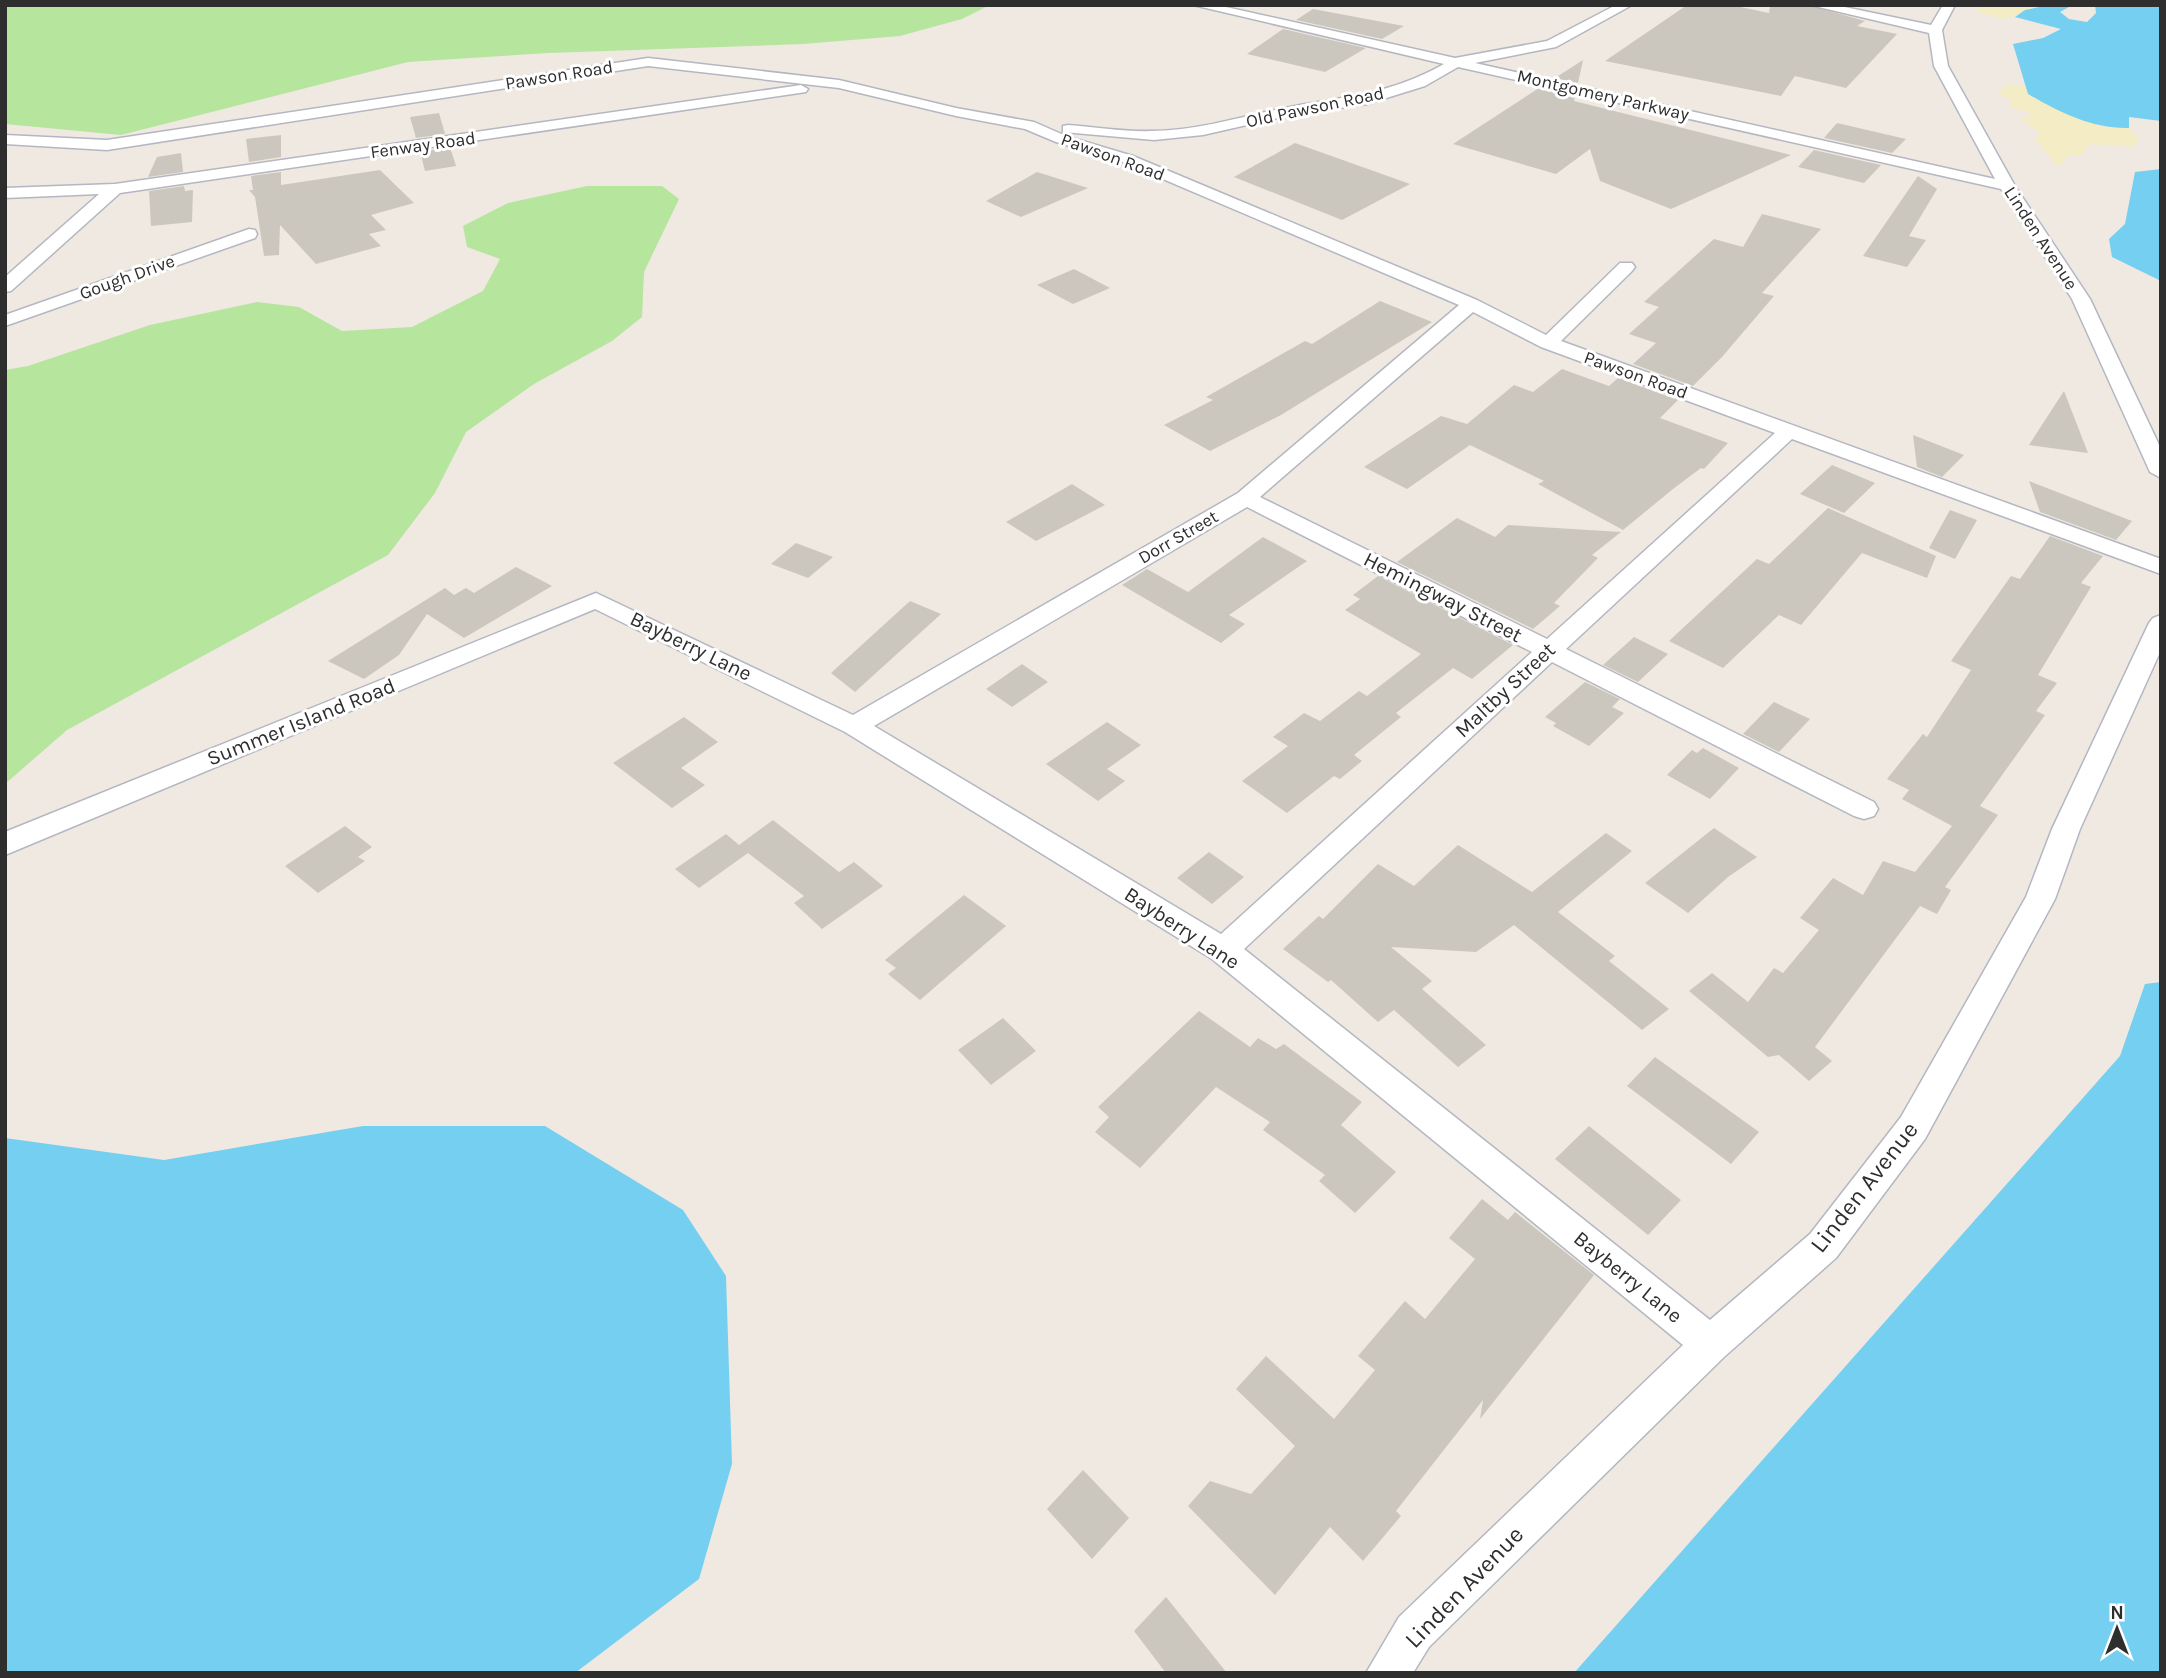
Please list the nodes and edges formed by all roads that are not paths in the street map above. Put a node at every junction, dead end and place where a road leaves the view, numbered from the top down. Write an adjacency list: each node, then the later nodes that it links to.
1 (1199, 5): 7 (street, Montgomery Parkway)
2 (1816, 5): 6 (street)
3 (1949, 5): 6 (street)
4 (1592, 8): 5 (street)
5 (1620, 9): 7 (street, Old Pawson Road)
6 (1935, 30): 11 (street, Linden Avenue)
7 (1457, 62): 9 (street, Old Pawson Road); 11 (street, Montgomery Parkway)
8 (839, 84): 9 (street, Pawson Road); 10 (street, Pawson Road); 12 (street, Fenway Road)
9 (1029, 125): 17 (street, Pawson Road)
10 (5, 139)
11 (2007, 186): 21 (street, Linden Avenue)
12 (115, 189): 13 (street, Fenway Road); 16 (street)
13 (5, 193)
14 (249, 234): 18 (street, Gough Drive)
15 (1626, 267): 19 (street)
16 (5, 287)
17 (1471, 304): 19 (street, Pawson Road); 22 (street, Dorr Street)
18 (5, 321)
19 (1548, 343): 20 (street, Pawson Road)
20 (1789, 432): 23 (street, Pawson Road); 26 (street, Maltby Street)
21 (2161, 472)
22 (1246, 498): 26 (street, Hemingway Street); 27 (street, Dorr Street)
23 (2161, 567)
24 (596, 600): 27 (street, Bayberry Lane); 29 (street, Summer Island Road)
25 (2161, 623): 31 (street, Linden Avenue)
26 (1548, 650): 28 (street, Hemingway Street); 30 (street, Maltby Street)
27 (854, 726): 30 (street, Bayberry Lane)
28 (1864, 809)
29 (5, 844)
30 (1223, 950): 31 (street, Bayberry Lane)
31 (1711, 1344): 32 (street, Linden Avenue)
32 (1388, 1673)

